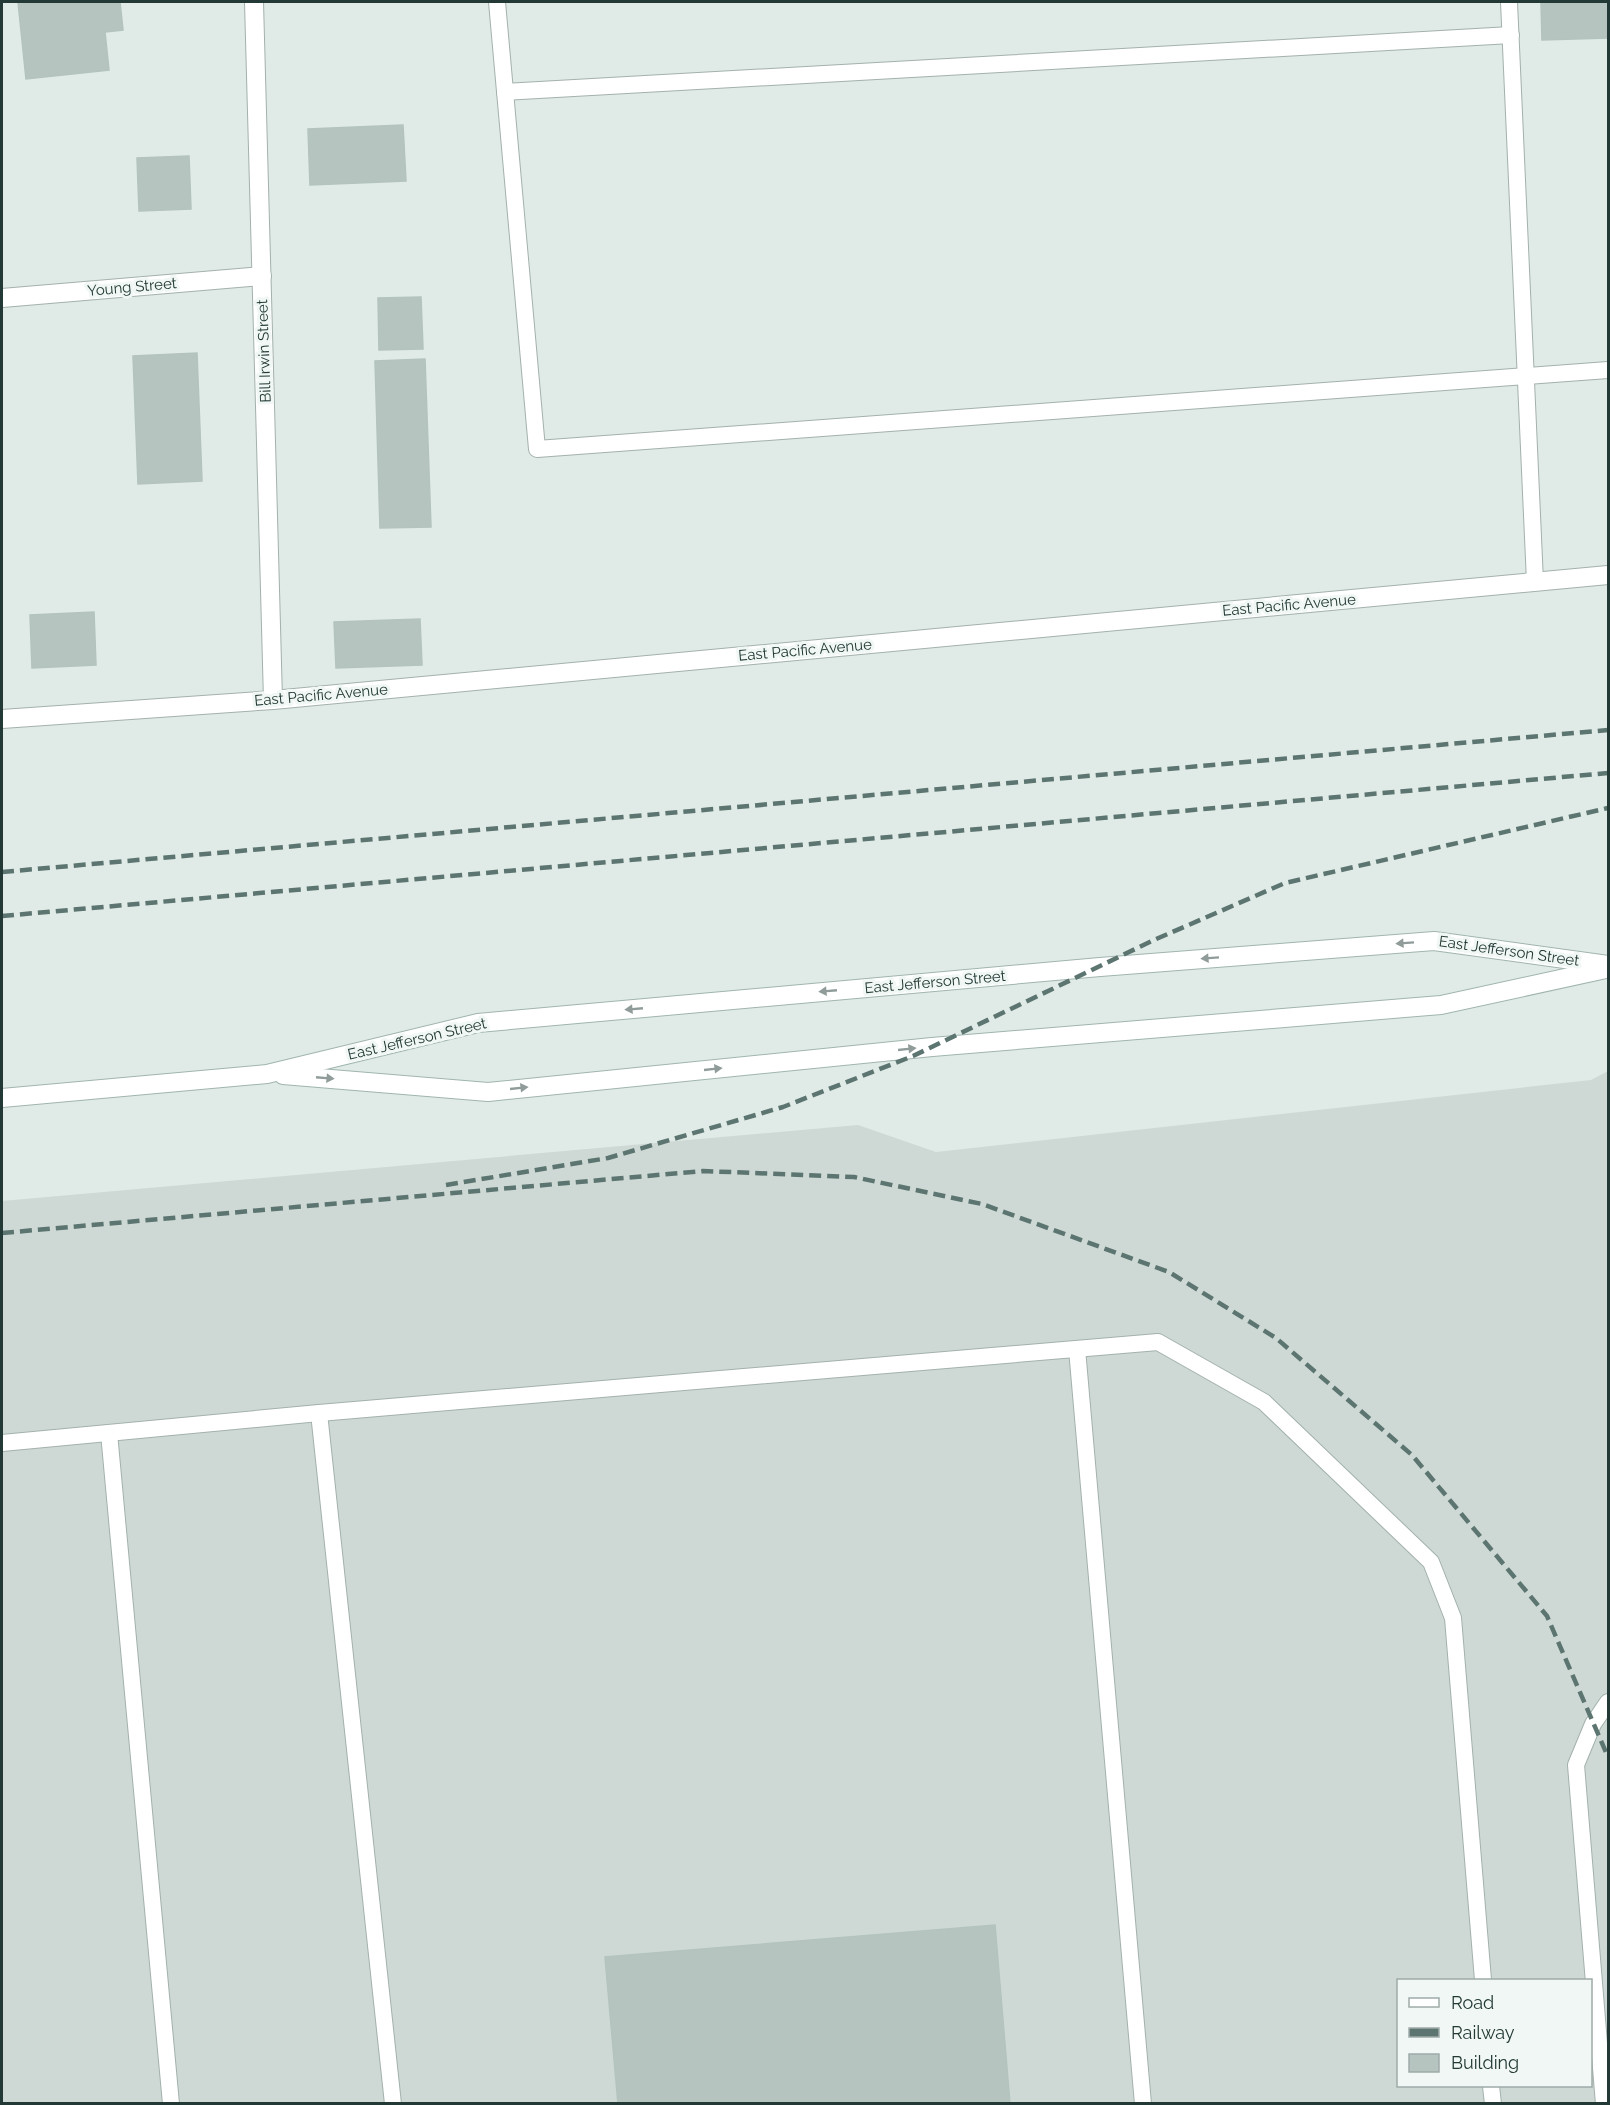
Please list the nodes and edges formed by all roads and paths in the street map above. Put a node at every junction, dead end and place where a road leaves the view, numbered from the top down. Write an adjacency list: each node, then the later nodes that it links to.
1 (254, 2): 6 (main road, Bill Irwin Street)
2 (497, 2): 5 (lane)
3 (1509, 2): 4 (lane)
4 (1511, 35): 5 (lane); 9 (lane)
5 (505, 92): 9 (lane)
6 (262, 276): 7 (main road, Young Street); 12 (main road, Bill Irwin Street)
7 (2, 298)
8 (1608, 369): 9 (lane)
9 (1527, 375): 11 (lane)
10 (1608, 575): 11 (main road, East Pacific Avenue)
11 (1535, 582): 12 (main road, East Pacific Avenue)
12 (273, 700): 13 (main road, East Pacific Avenue)
13 (2, 719)
14 (1608, 967): 15 (main road, East Jefferson Street, one-way to 14); 15 (main road, East Jefferson Street, one-way to 15)
15 (267, 1074): 16 (main road, East Jefferson Street)
16 (2, 1098)
17 (1077, 1349): 18 (lane); 22 (lane); 26 (lane)
18 (319, 1413): 19 (lane); 25 (lane)
19 (109, 1433): 20 (lane); 24 (lane)
20 (2, 1443)
21 (1608, 1702): 28 (lane)
22 (1483, 1979)
23 (1491, 2087): 27 (lane)
24 (171, 2103)
25 (393, 2103)
26 (1143, 2103)
27 (1493, 2103)
28 (1604, 2103)

